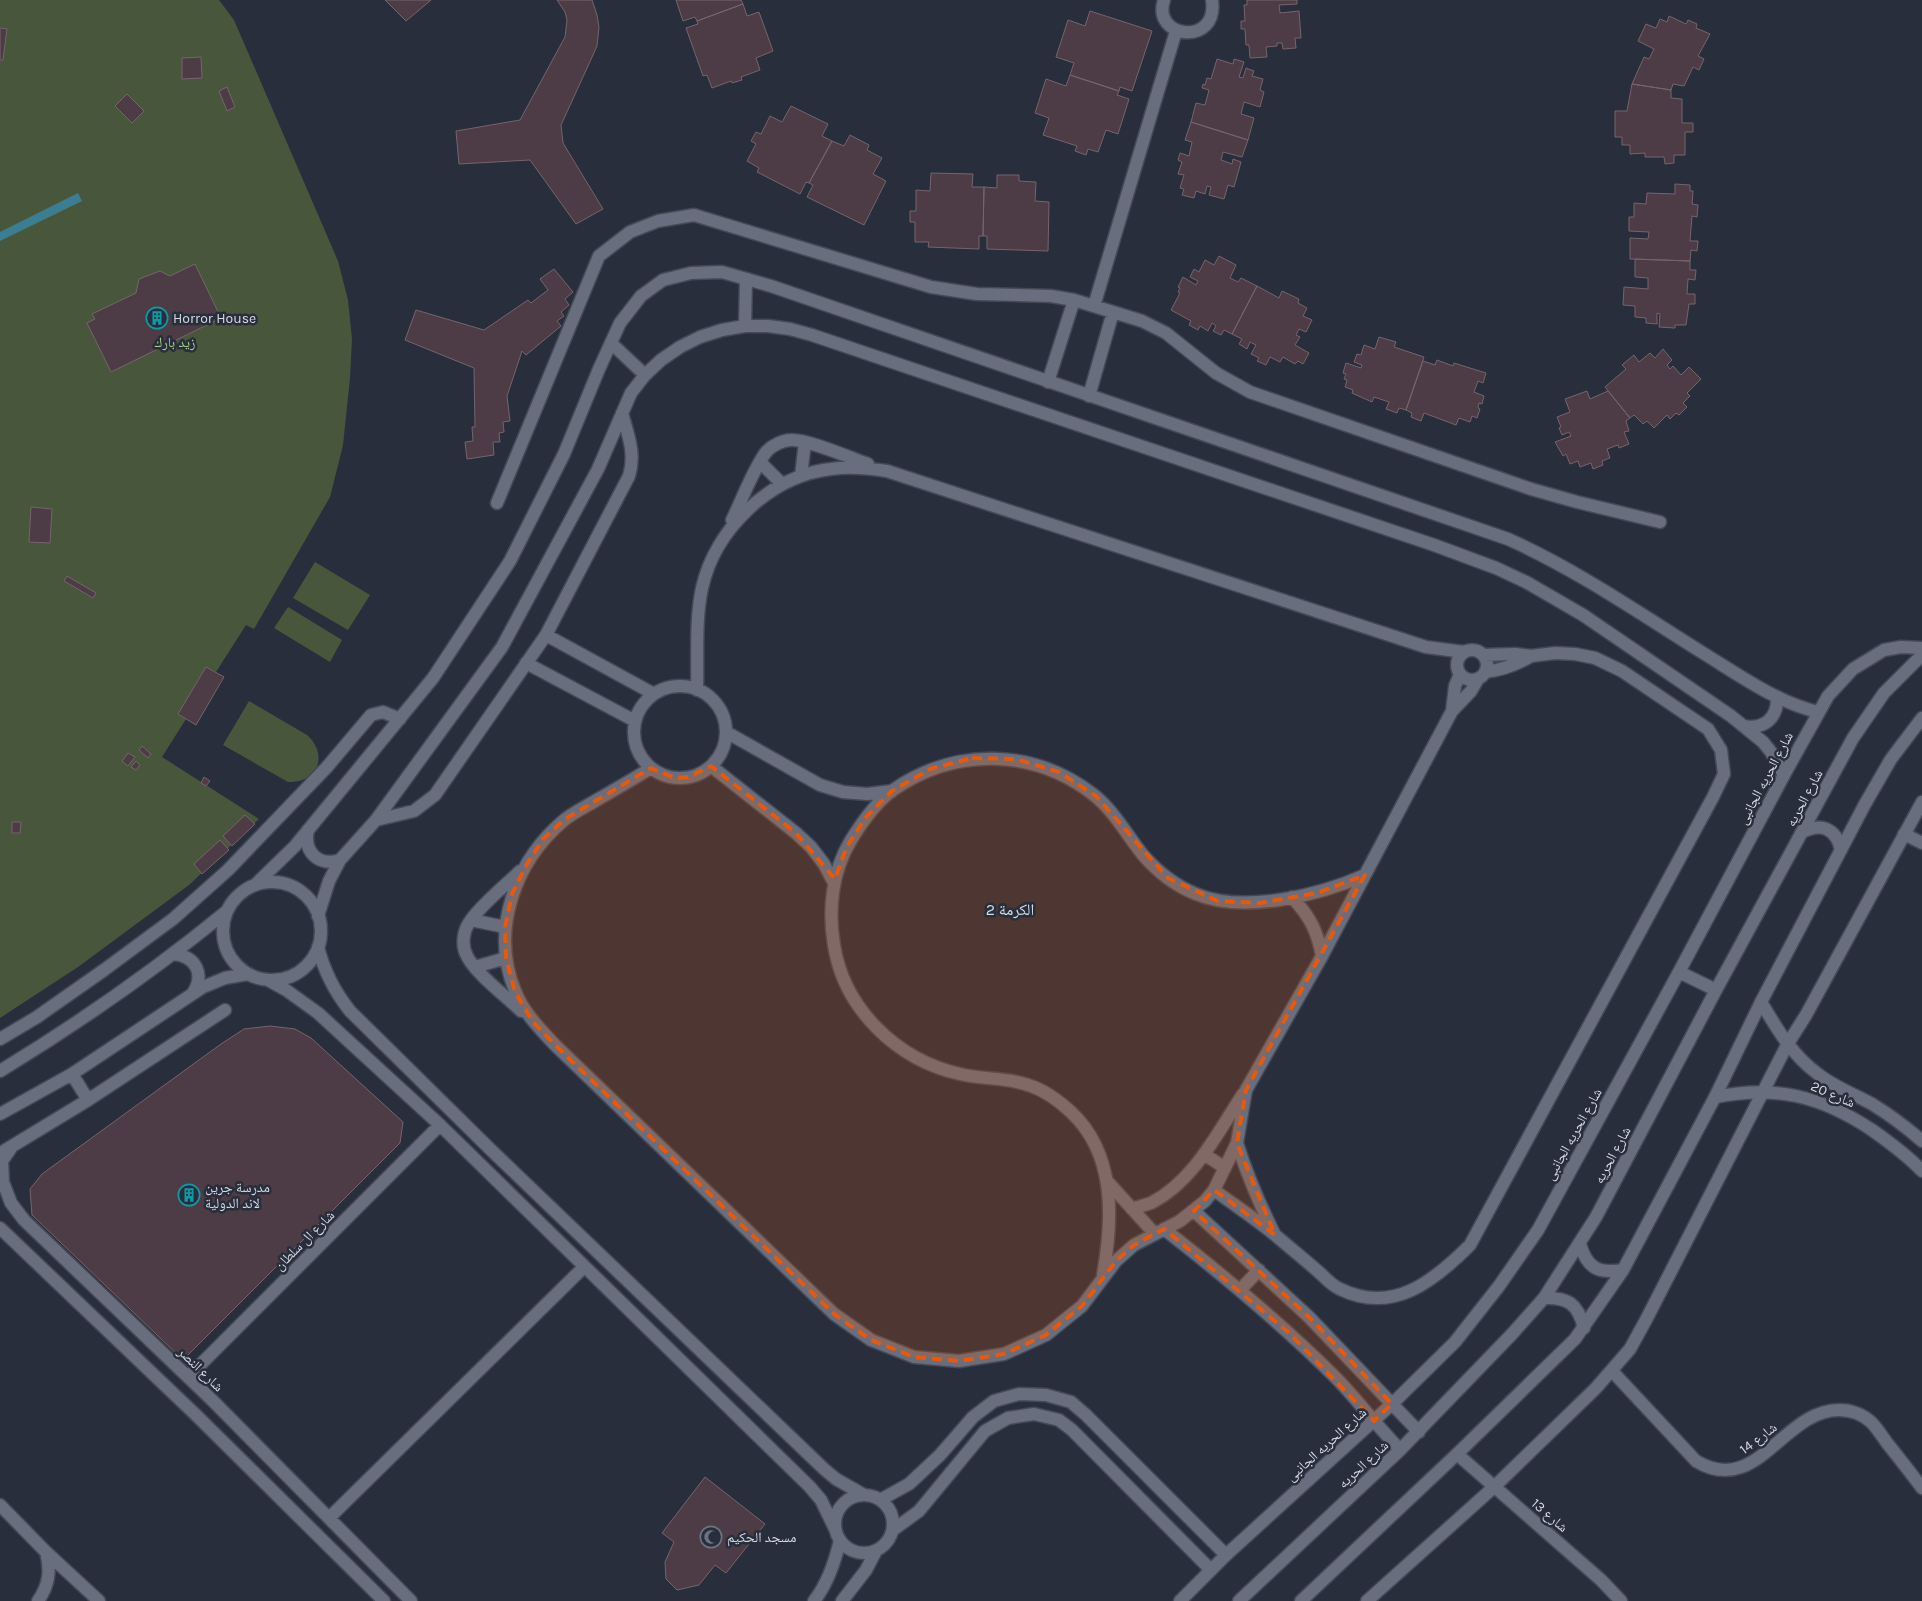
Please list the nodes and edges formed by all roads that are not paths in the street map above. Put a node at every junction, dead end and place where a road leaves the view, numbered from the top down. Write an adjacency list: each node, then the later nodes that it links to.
1 (1164, 0): 3 (street)
2 (1212, 0): 3 (street)
3 (1176, 30): 6 (street)
4 (746, 279): 8 (street); 9 (street); 11 (street)
5 (1074, 300): 6 (street); 11 (street); 19 (street)
6 (1094, 306): 7 (street)
7 (1113, 312): 12 (street); 20 (street)
8 (745, 326): 10 (street); 40 (street)
9 (611, 343): 10 (street); 38 (street)
10 (645, 376): 13 (street)
11 (1048, 382): 12 (street)
12 (1089, 396): 34 (street)
13 (622, 413): 22 (street); 47 (street)
14 (805, 442): 15 (street); 16 (street); 17 (street)
15 (760, 462): 18 (street); 21 (street)
16 (887, 471): 17 (street); 23 (street)
17 (801, 476): 18 (street)
18 (782, 484): 21 (street)
19 (497, 503)
20 (1660, 522)
21 (722, 540): 32 (street)
22 (546, 635): 29 (street); 33 (street)
23 (1426, 647): 25 (street); 30 (street)
24 (1922, 648): 36 (street, شارع الحريه الجانبى)
25 (1464, 652): 26 (street); 30 (street)
26 (1482, 654): 28 (street); 31 (street)
27 (1922, 655): 49 (street, شارع الحريه)
28 (1531, 656): 31 (street); 102 (street)
29 (526, 663): 39 (street); 47 (street)
30 (1459, 670): 31 (street); 35 (street)
31 (1481, 676): 35 (street)
32 (697, 690): 33 (street); 41 (street)
33 (654, 694): 39 (street)
34 (1777, 697): 36 (street); 40 (street)
35 (1452, 711): 55 (street)
36 (1818, 712): 44 (street, شارع الحريه الجانبى)
37 (1922, 718): 52 (street)
38 (400, 719): 48 (street); 76 (street)
39 (635, 721): 43 (street)
40 (1743, 726): 44 (street)
41 (726, 732): 42 (street); 45 (street)
42 (711, 766): 43 (street); 56 (street)
43 (651, 768): 54 (street)
44 (1784, 775): 68 (street, شارع الحريه الجانبى)
45 (892, 791): 56 (street); 58 (street)
46 (1922, 802): 50 (street)
47 (376, 820): 53 (street)
48 (308, 830): 53 (street); 57 (street)
49 (1801, 833): 52 (street); 71 (street, شارع الحريه)
50 (1904, 834): 51 (street); 77 (street)
51 (1922, 844)
52 (1841, 850): 73 (street)
53 (340, 860): 60 (street)
54 (527, 864): 61 (street); 62 (street)
55 (1365, 875): 58 (street); 65 (street)
56 (834, 883): 96 (street)
57 (255, 885): 59 (street); 60 (street)
58 (1292, 897): 65 (street)
59 (227, 911): 64 (street); 69 (street)
60 (318, 916): 63 (street)
61 (471, 920): 62 (street); 67 (street)
62 (505, 927): 66 (street)
63 (318, 947): 70 (street); 91 (street)
64 (173, 954): 72 (street); 78 (street)
65 (1322, 956): 81 (street)
66 (506, 958): 67 (street); 75 (street)
67 (475, 966): 75 (street)
68 (1679, 972): 71 (street); 114 (street, شارع الحريه الجانبى)
69 (248, 974): 70 (street); 72 (street)
70 (268, 980): 87 (street)
71 (1716, 990): 103 (street, شارع الحريه)
72 (193, 993): 79 (street)
73 (1761, 1002): 77 (street, شارع 20); 83 (street)
74 (224, 1010): 84 (street)
75 (533, 1022): 107 (street)
76 (0, 1039)
77 (1788, 1045): 80 (street, شارع 20); 82 (street)
78 (0, 1071)
79 (72, 1074): 84 (street); 86 (street)
80 (1832, 1085): 85 (street); 88 (street, شارع 20)
81 (1246, 1090): 89 (street); 92 (street)
82 (1764, 1091): 83 (street, شارع 20); 85 (street, شارع 20); 111 (street)
83 (1715, 1098): 106 (street)
84 (88, 1100): 90 (street)
85 (1822, 1102): 95 (street, شارع 20)
86 (0, 1114)
87 (440, 1125): 93 (street); 112 (street, شارع ال سلطان)
88 (1922, 1140)
89 (1237, 1143): 94 (street); 102 (street)
90 (6, 1150): 112 (street, شارع النصر)
91 (491, 1150): 93 (street); 115 (street)
92 (1204, 1154): 94 (street); 98 (street)
93 (480, 1164): 104 (street)
94 (1225, 1168): 97 (street)
95 (1922, 1171)
96 (1108, 1181): 98 (street); 107 (street)
97 (1214, 1190): 99 (street); 102 (street)
98 (1132, 1208): 101 (street)
99 (1194, 1211): 101 (street); 105 (street)
100 (0, 1228): 117 (street)
101 (1159, 1231): 107 (street); 108 (street)
102 (1275, 1235)
103 (1580, 1244): 106 (street); 109 (street, شارع الحريه)
104 (584, 1267): 119 (street); 129 (street)
105 (1259, 1270): 108 (street); 114 (street)
106 (1622, 1270): 110 (street)
107 (1102, 1280)
108 (1240, 1290): 118 (street)
109 (1544, 1298): 110 (street); 121 (street, شارع الحريه)
110 (1584, 1328): 123 (street)
111 (1612, 1371): 124 (street); 125 (street, شارع 14)
112 (188, 1378): 113 (street, شارع النصر)
113 (212, 1400): 117 (street); 129 (street, شارع النصر)
114 (1392, 1404): 118 (street, شارع الحريه الجانبى); 121 (street)
115 (762, 1408): 119 (street); 126 (street)
116 (1086, 1415): 120 (street); 127 (street); 136 (street)
117 (197, 1416): 133 (street)
118 (1374, 1421): 122 (street); 136 (street, شارع الحريه الجانبى)
119 (747, 1425): 131 (street)
120 (1072, 1430): 130 (street); 137 (street)
121 (1419, 1432): 122 (street, شارع الحريه)
122 (1400, 1450): 145 (street, شارع الحريه)
123 (1458, 1454): 124 (street, شارع 13); 146 (street)
124 (1494, 1487): 147 (street); 148 (street, شارع 13)
125 (1922, 1488)
126 (864, 1495): 127 (street); 131 (street)
127 (880, 1500): 130 (street)
128 (0, 1505): 135 (street)
129 (329, 1518): 132 (street, شارع النصر)
130 (893, 1530): 134 (street)
131 (838, 1535): 134 (street); 142 (street)
132 (347, 1537): 133 (street); 141 (street, شارع النصر)
133 (334, 1551): 140 (street)
134 (876, 1551): 143 (street)
135 (46, 1552): 138 (street); 139 (street)
136 (1226, 1555): 137 (street, شارع الحريه الجانبى)
137 (1211, 1570): 144 (street, شارع الحريه الجانبى)
138 (38, 1601)
139 (99, 1601)
140 (384, 1601)
141 (411, 1601)
142 (814, 1601)
143 (842, 1601)
144 (1180, 1601)
145 (1239, 1601)
146 (1301, 1601)
147 (1367, 1601)
148 (1621, 1601)

